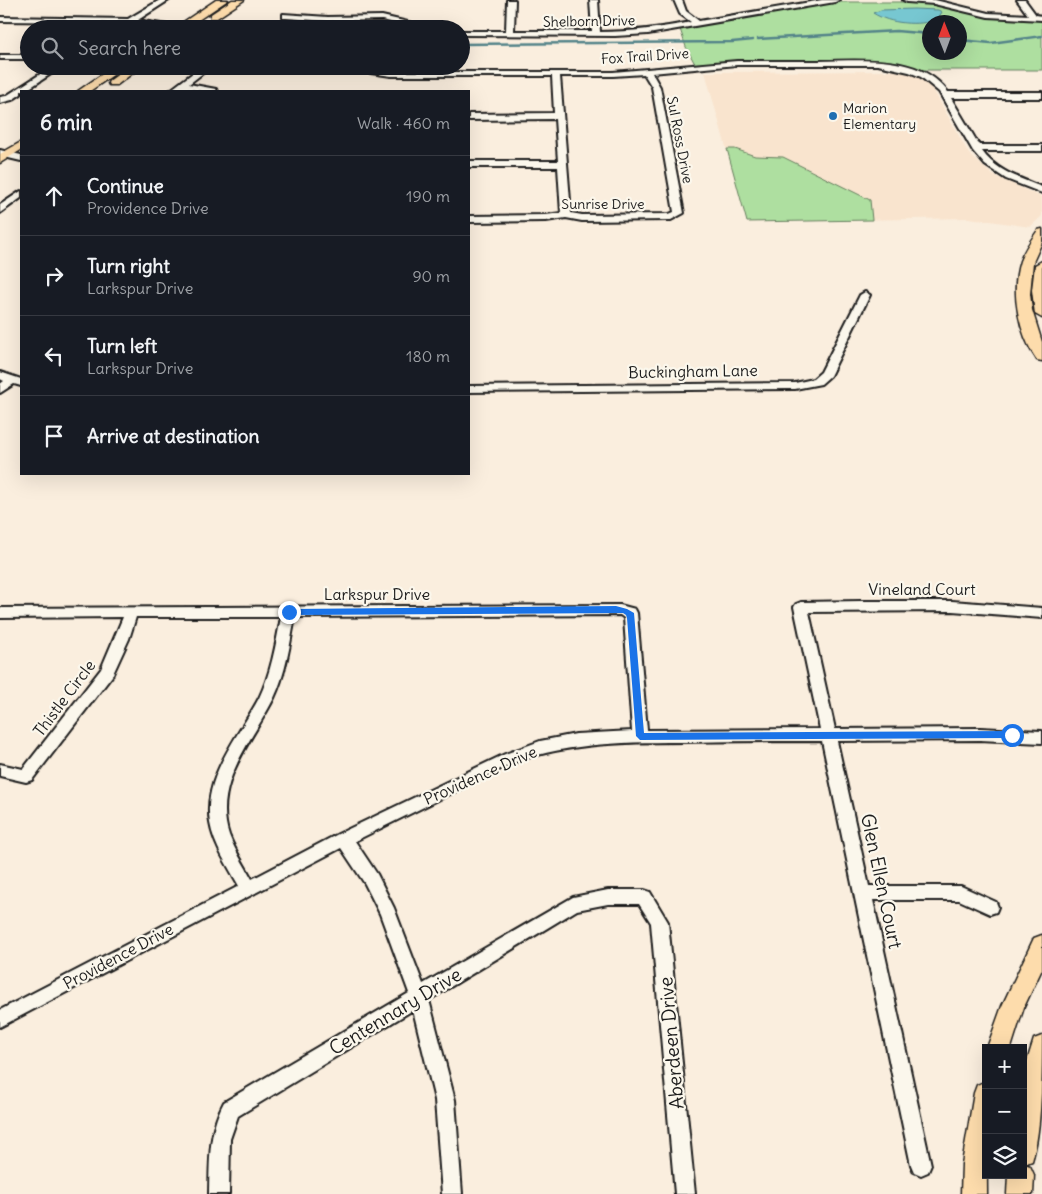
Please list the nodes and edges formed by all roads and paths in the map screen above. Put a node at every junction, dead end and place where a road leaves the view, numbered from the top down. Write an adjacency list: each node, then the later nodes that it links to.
1 (165, 0): 16 (street)
2 (223, 0): 17 (main road)
3 (239, 0): 18 (main road)
4 (511, 0): 22 (street)
5 (594, 0): 23 (street)
6 (678, 0): 20 (street)
7 (836, 0): 11 (street, Shelborn Drive)
8 (907, 0): 14 (street)
9 (1021, 0): 14 (street)
10 (767, 1): 11 (street)
11 (780, 9): 20 (street, Shelborn Drive)
12 (286, 16): 19 (street)
13 (0, 18): 15 (street)
14 (1038, 18)
15 (115, 20)
16 (135, 20)
17 (193, 20)
18 (209, 20)
19 (392, 20)
20 (698, 24): 23 (street, Shelborn Drive)
21 (470, 33): 22 (street, Shelborn Drive)
22 (510, 34): 23 (street, Shelborn Drive)
23 (596, 34)
24 (0, 57): 25 (street)
25 (20, 57)
26 (647, 72): 28 (street, Fox Trail Drive); 38 (street, Fox Trail Drive); 56 (street, Sul Ross Drive)
27 (470, 74): 28 (street, Fox Trail Drive)
28 (556, 74): 41 (street)
29 (44, 75): 40 (street)
30 (107, 75): 34 (main road)
31 (124, 75): 35 (main road)
32 (196, 75): 33 (street)
33 (182, 85): 36 (street); 37 (street)
34 (85, 90)
35 (101, 90)
36 (174, 90)
37 (208, 90)
38 (947, 95): 39 (street); 45 (street, Fox Trail Drive)
39 (1042, 95)
40 (2, 100)
41 (559, 116): 42 (street); 50 (street)
42 (470, 117)
43 (20, 133): 47 (main road)
44 (20, 146): 47 (main road)
45 (976, 148): 46 (street); 52 (street, Fox Trail Drive)
46 (1042, 148)
47 (1, 155): 48 (street); 51 (street)
48 (20, 158)
49 (470, 164): 50 (street)
50 (562, 164): 55 (street)
51 (20, 166)
52 (1042, 190)
53 (20, 195): 54 (street)
54 (0, 210)
55 (566, 215): 56 (street, Sunrise Drive); 57 (street, Sunrise Drive)
56 (677, 216)
57 (470, 219)
58 (1042, 233): 62 (main road)
59 (1042, 265): 61 (main road)
60 (865, 294): 65 (street, Buckingham Lane)
61 (1042, 314)
62 (1042, 357)
63 (0, 375): 64 (street)
64 (16, 381): 66 (street)
65 (470, 389)
66 (0, 390)
67 (801, 607): 70 (street, Vineland Court); 72 (street, Glen Ellen Court)
68 (289, 612): 69 (street, Larkspur Drive); 73 (street, Larkspur Drive); 77 (street)
69 (131, 613): 71 (street, Larkspur Drive); 75 (street, Thistle Circle)
70 (1042, 613)
71 (0, 614)
72 (828, 735): 73 (street, Providence Drive); 74 (street, Providence Drive); 78 (street, Glen Ellen Court)
73 (640, 736): 76 (street, Providence Drive)
74 (1042, 738)
75 (0, 770)
76 (344, 839): 77 (street, Providence Drive); 82 (street)
77 (248, 887): 83 (street, Providence Drive)
78 (862, 893): 80 (street); 88 (street, Glen Ellen Court)
79 (644, 897): 82 (street, Centennary Drive); 92 (street, Aberdeen Drive)
80 (990, 907)
81 (1042, 945): 84 (main road)
82 (419, 996): 90 (street, Centennary Drive); 91 (street)
83 (0, 1019)
84 (1000, 1044)
85 (1042, 1047): 87 (main road)
86 (982, 1119): 93 (main road)
87 (1025, 1134)
88 (921, 1165)
89 (1021, 1179): 94 (main road)
90 (219, 1194)
91 (452, 1194)
92 (684, 1194)
93 (974, 1194)
94 (1020, 1194)

